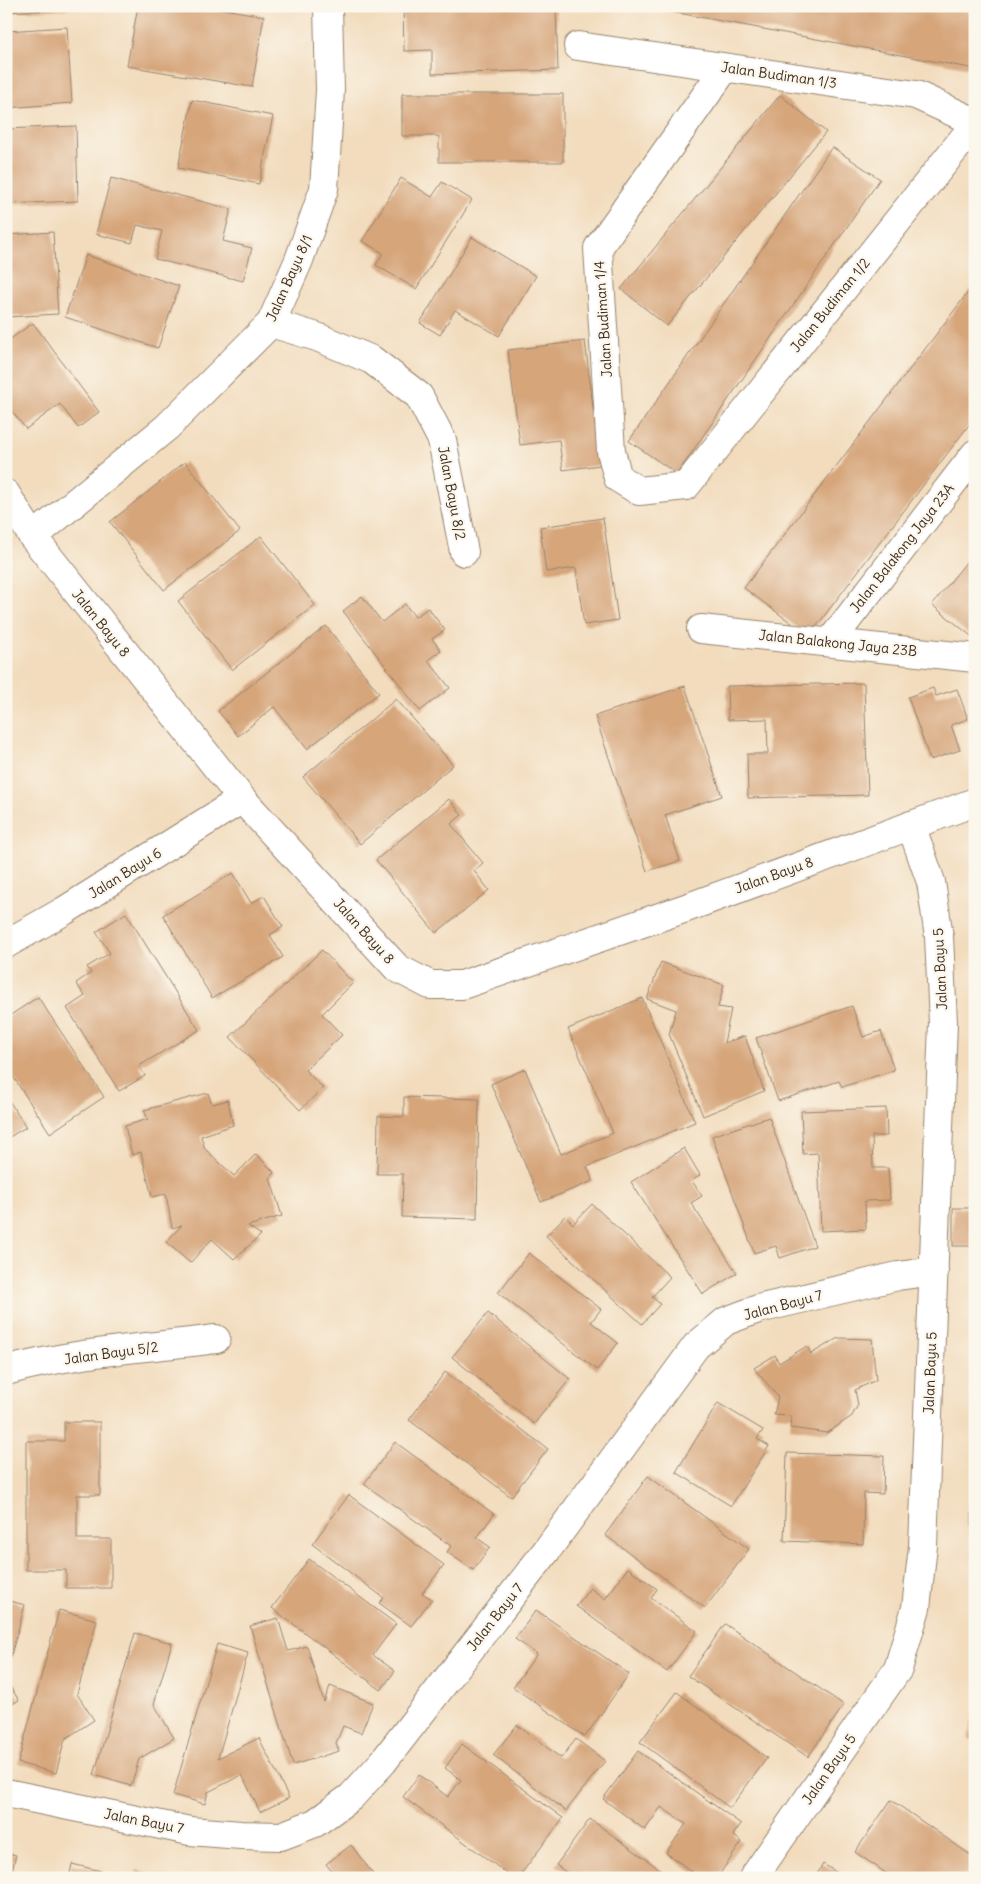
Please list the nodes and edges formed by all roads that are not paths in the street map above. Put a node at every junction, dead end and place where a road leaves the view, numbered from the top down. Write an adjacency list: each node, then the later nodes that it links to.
1 (328, 6): 5 (street, Jalan Bayu 8/1)
2 (578, 46): 3 (street, Jalan Budiman 1/3)
3 (726, 68): 4 (street, Jalan Budiman 1/3); 7 (street, Jalan Budiman 1/4)
4 (975, 123): 7 (street, Jalan Budiman 1/2)
5 (271, 323): 9 (street, Jalan Bayu 8/1); 10 (street, Jalan Bayu 8/2)
6 (975, 454): 12 (street, Jalan Balakong Jaya 23A)
7 (686, 486)
8 (6, 494): 9 (street, Jalan Bayu 8)
9 (32, 537): 14 (street, Jalan Bayu 8)
10 (464, 552)
11 (701, 629): 12 (street, Jalan Balakong Jaya 23B)
12 (830, 642): 13 (street, Jalan Balakong Jaya 23B)
13 (975, 658)
14 (242, 799): 16 (street, Jalan Bayu 8); 17 (street, Jalan Bayu 6)
15 (975, 802): 16 (street, Jalan Bayu 8)
16 (910, 825): 18 (street, Jalan Bayu 5)
17 (6, 944)
18 (934, 1271): 21 (street, Jalan Bayu 7); 22 (street, Jalan Bayu 5)
19 (216, 1339): 20 (street, Jalan Bayu 5/2)
20 (6, 1371)
21 (6, 1793)
22 (753, 1878)

